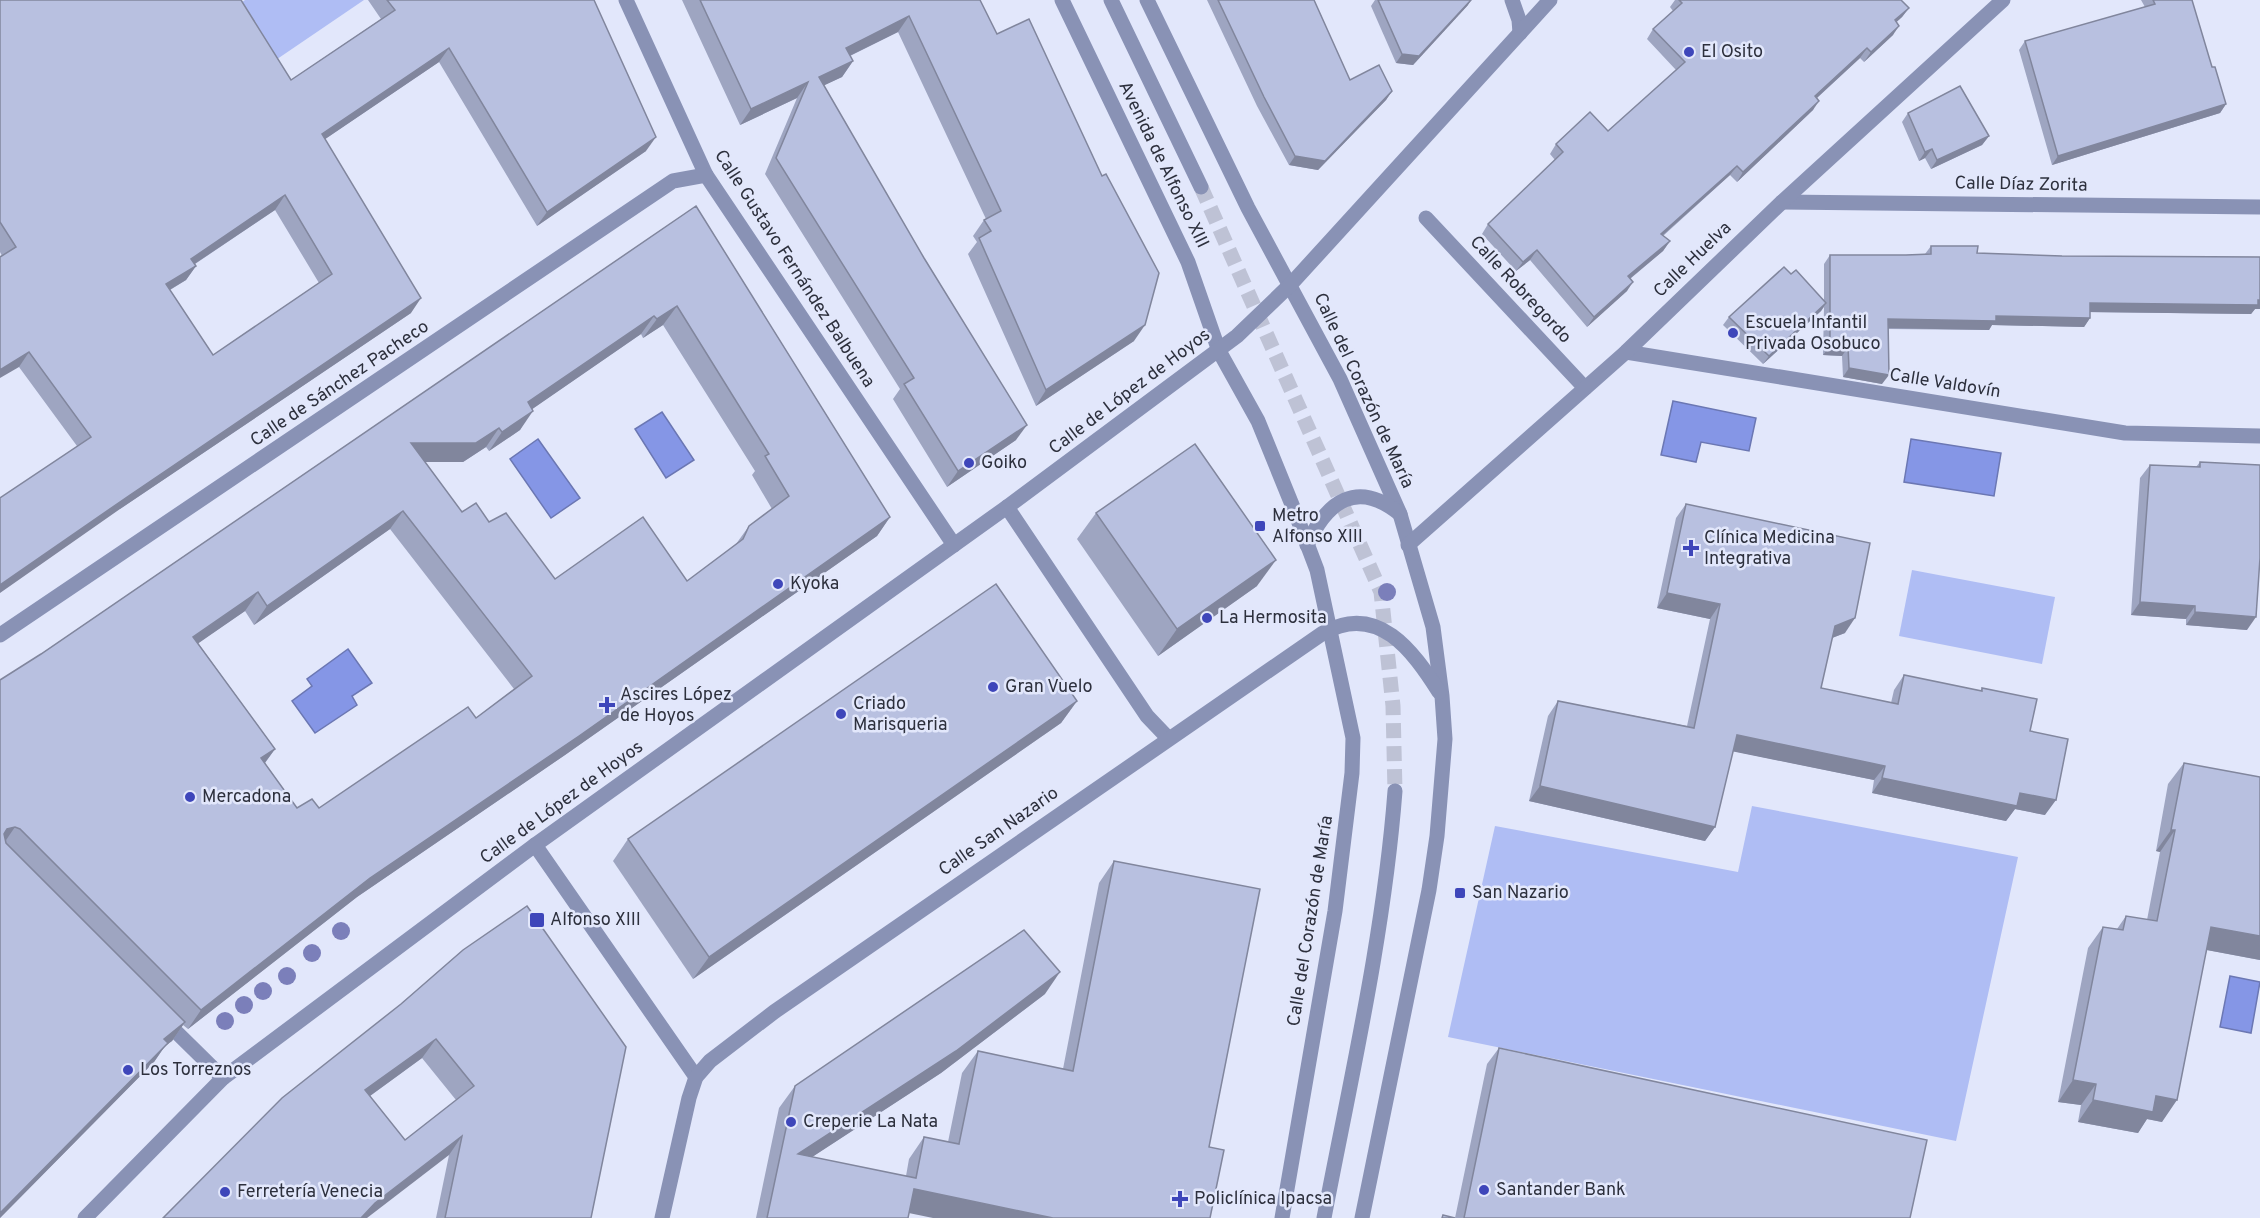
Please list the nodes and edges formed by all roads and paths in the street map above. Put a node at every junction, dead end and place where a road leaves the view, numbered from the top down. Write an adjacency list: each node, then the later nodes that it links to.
1 (626, 0): 9 (street, Calle Gustavo Fernández Balbuena)
2 (1062, 0): 15 (street, Avenida de Alfonso XIII)
3 (1111, 0): 10 (street, Avenida de Alfonso XIII)
4 (1147, 0): 14 (street)
5 (1512, 0): 8 (street)
6 (1550, 0): 8 (street, Calle de López de Hoyos)
7 (2003, 0): 11 (street, Calle Huelva)
8 (1520, 33): 14 (street, Calle de López de Hoyos)
9 (706, 175): 21 (street, Calle Gustavo Fernández Balbuena); 25 (street, Calle de Sánchez Pacheco)
10 (1202, 187)
11 (1782, 202): 12 (street, Calle Díaz Zorita); 16 (street, Calle Huelva)
12 (2260, 207)
13 (1426, 218): 17 (street, Calle Robregordo)
14 (1291, 284): 15 (street, Calle de López de Hoyos); 20 (street, Calle del Corazón de María)
15 (1219, 351): 19 (street, Calle de López de Hoyos); 23 (street, Calle del Corazón de María)
16 (1626, 352): 17 (street, Calle Huelva); 18 (street, Calle Valdovín)
17 (1585, 388): 22 (street, Calle Huelva)
18 (2260, 436)
19 (1007, 507): 21 (street, Calle de López de Hoyos); 27 (street)
20 (1400, 514): 22 (street, Calle del Corazón de María); 23 (street, Calle del Corazón de María)
21 (954, 544): 29 (street, Calle de López de Hoyos)
22 (1408, 544): 26 (street, Calle del Corazón de María)
23 (1307, 545): 24 (street, Calle del Corazón de María)
24 (1331, 629): 26 (street, Calle del Corazón de María); 27 (street, Calle San Nazario); 35 (street, Calle del Corazón de María)
25 (0, 635)
26 (1442, 696): 37 (street, Calle del Corazón de María)
27 (1168, 738): 31 (street, Calle San Nazario)
28 (1395, 791): 36 (street)
29 (535, 845): 31 (street); 32 (street, Calle de López de Hoyos)
30 (154, 1011): 32 (street)
31 (696, 1077): 34 (street)
32 (223, 1078): 33 (street, Calle de López de Hoyos)
33 (85, 1218)
34 (662, 1218)
35 (1282, 1218)
36 (1324, 1218)
37 (1362, 1218)

